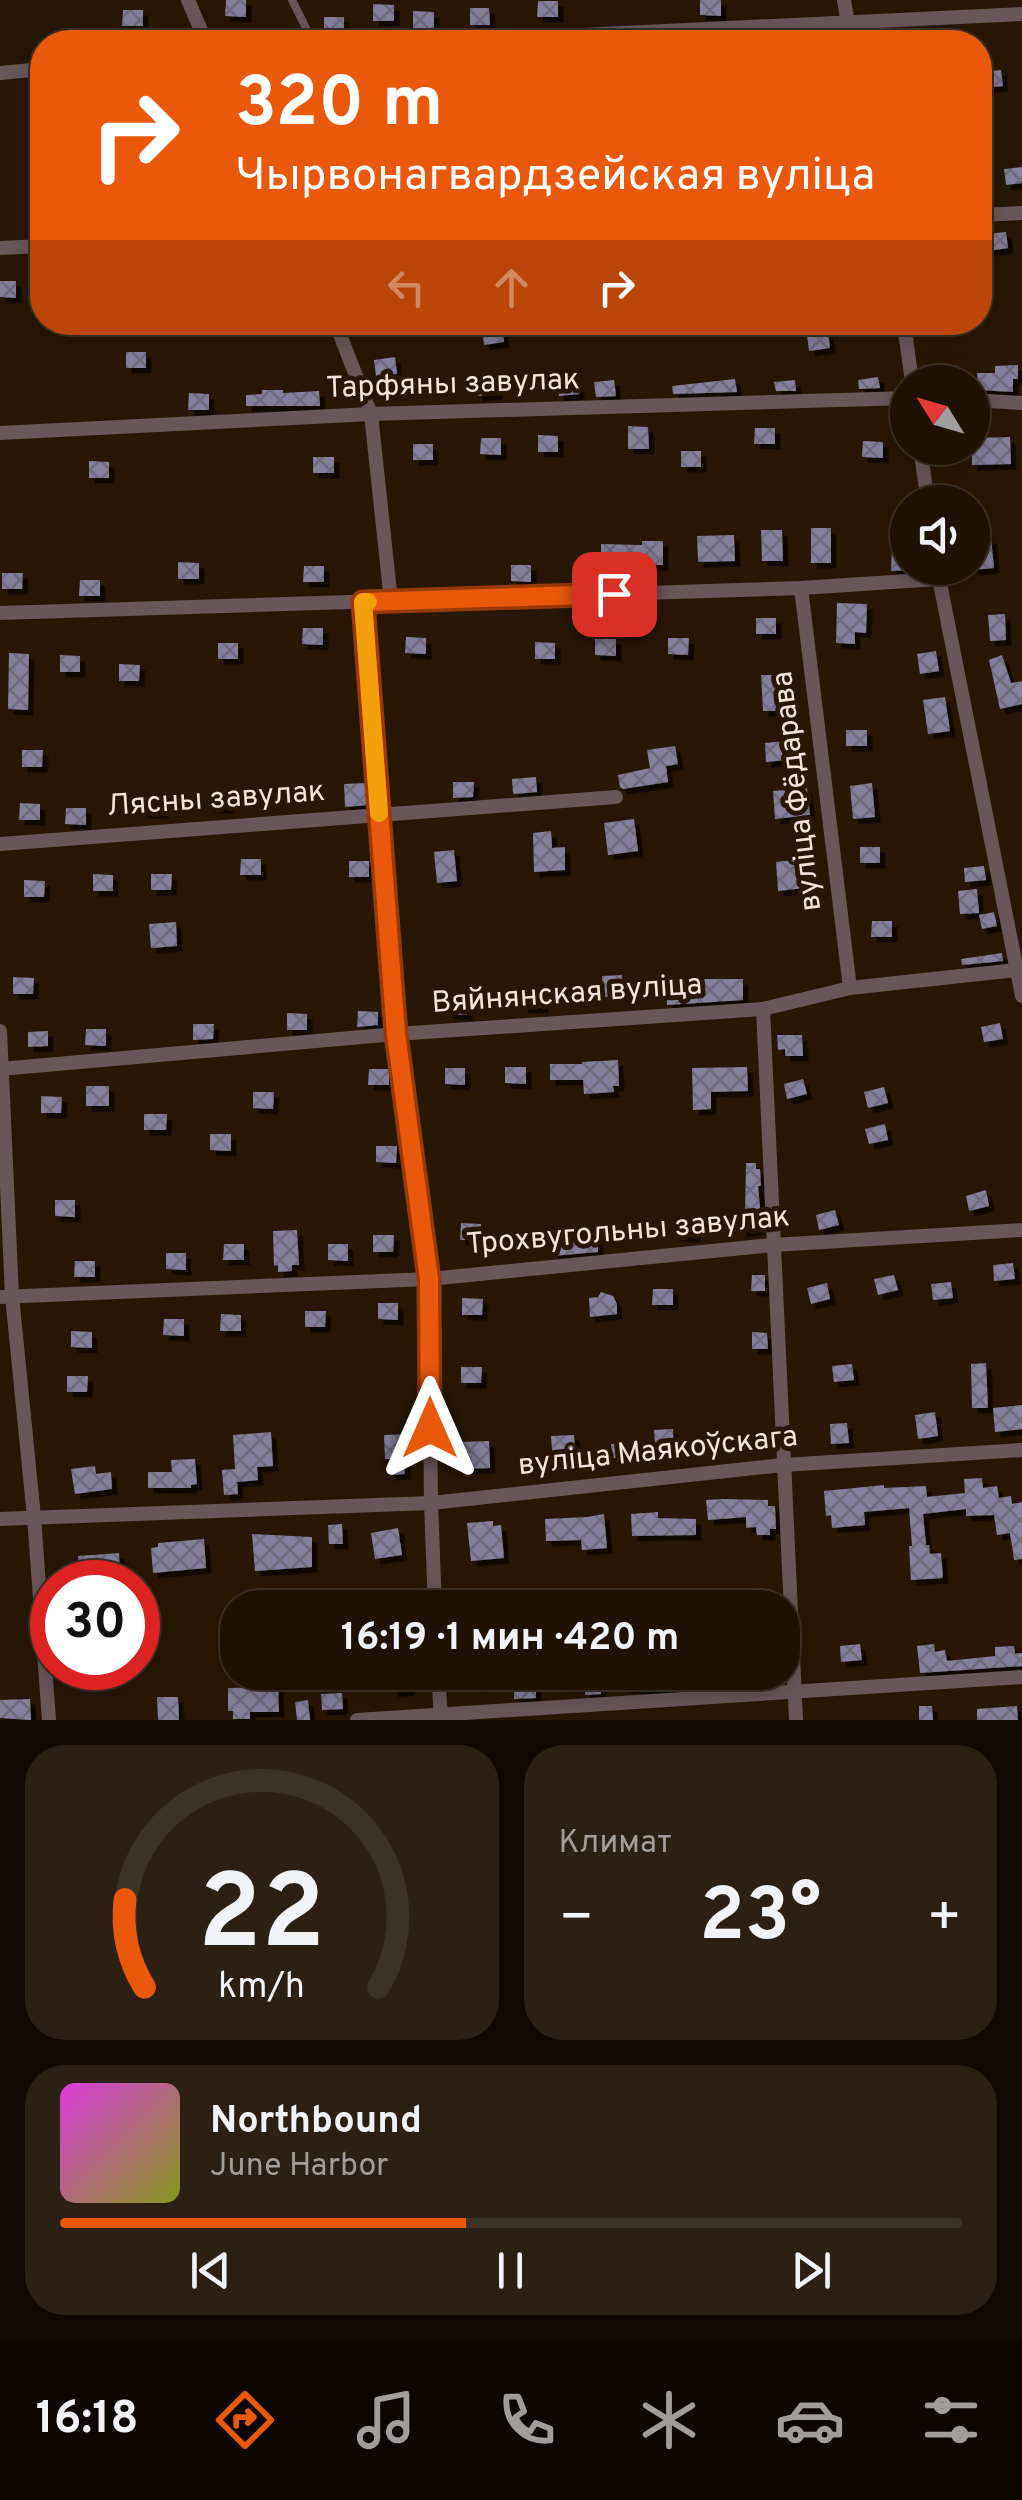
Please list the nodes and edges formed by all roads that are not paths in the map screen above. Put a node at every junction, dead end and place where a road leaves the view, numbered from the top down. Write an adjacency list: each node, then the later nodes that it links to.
1 (188, 0): 6 (street)
2 (292, 0): 7 (lane)
3 (844, 0): 5 (street)
4 (1022, 14): 5 (street)
5 (848, 23): 8 (street); 9 (street)
6 (201, 30)
7 (306, 30)
8 (696, 30)
9 (849, 30)
10 (30, 70): 11 (street)
11 (0, 73)
12 (1022, 213): 13 (street)
13 (992, 214)
14 (30, 247): 15 (street)
15 (0, 248)
16 (340, 335): 22 (street)
17 (906, 335): 18 (street)
18 (910, 365)
19 (890, 399): 22 (street, Тарфяны завулак)
20 (990, 401): 21 (street)
21 (1022, 402)
22 (372, 414): 23 (street, Тарфяны завулак); 27 (street)
23 (0, 433)
24 (890, 578): 26 (street)
25 (940, 585): 33 (street)
26 (801, 588): 27 (street); 34 (street, вуліца Фёдарава)
27 (391, 601): 28 (street)
28 (363, 602): 29 (street); 31 (street)
29 (0, 614)
30 (616, 797): 31 (street, Лясны завулак)
31 (379, 816): 32 (street, Лясны завулак); 38 (street)
32 (0, 844)
33 (1016, 970): 34 (street, Вяйнянская вуліца); 35 (street)
34 (850, 988): 36 (street, Вяйнянская вуліца)
35 (1022, 996)
36 (764, 1010): 38 (street, Вяйнянская вуліца); 41 (street)
37 (0, 1031): 39 (street)
38 (396, 1034): 39 (street, Вяйнянская вуліца); 42 (street)
39 (2, 1069): 43 (street)
40 (1022, 1230): 41 (street, Трохвугольны завулак)
41 (773, 1245): 42 (street, Трохвугольны завулак); 45 (street)
42 (429, 1279): 43 (street, Трохвугольны завулак); 46 (street)
43 (6, 1297): 47 (street)
44 (1022, 1450): 45 (street, вуліца Маякоўскага)
45 (784, 1465): 46 (street, вуліца Маякоўскага); 52 (street)
46 (430, 1503): 47 (street, вуліца Маякоўскага); 49 (street)
47 (34, 1516): 48 (street, вуліца Маякоўскага); 54 (street)
48 (0, 1519)
49 (435, 1590)
50 (1022, 1677): 52 (street)
51 (439, 1690): 53 (street)
52 (794, 1691): 53 (street); 56 (street)
53 (441, 1717): 55 (street)
54 (49, 1720)
55 (357, 1720)
56 (796, 1720)

